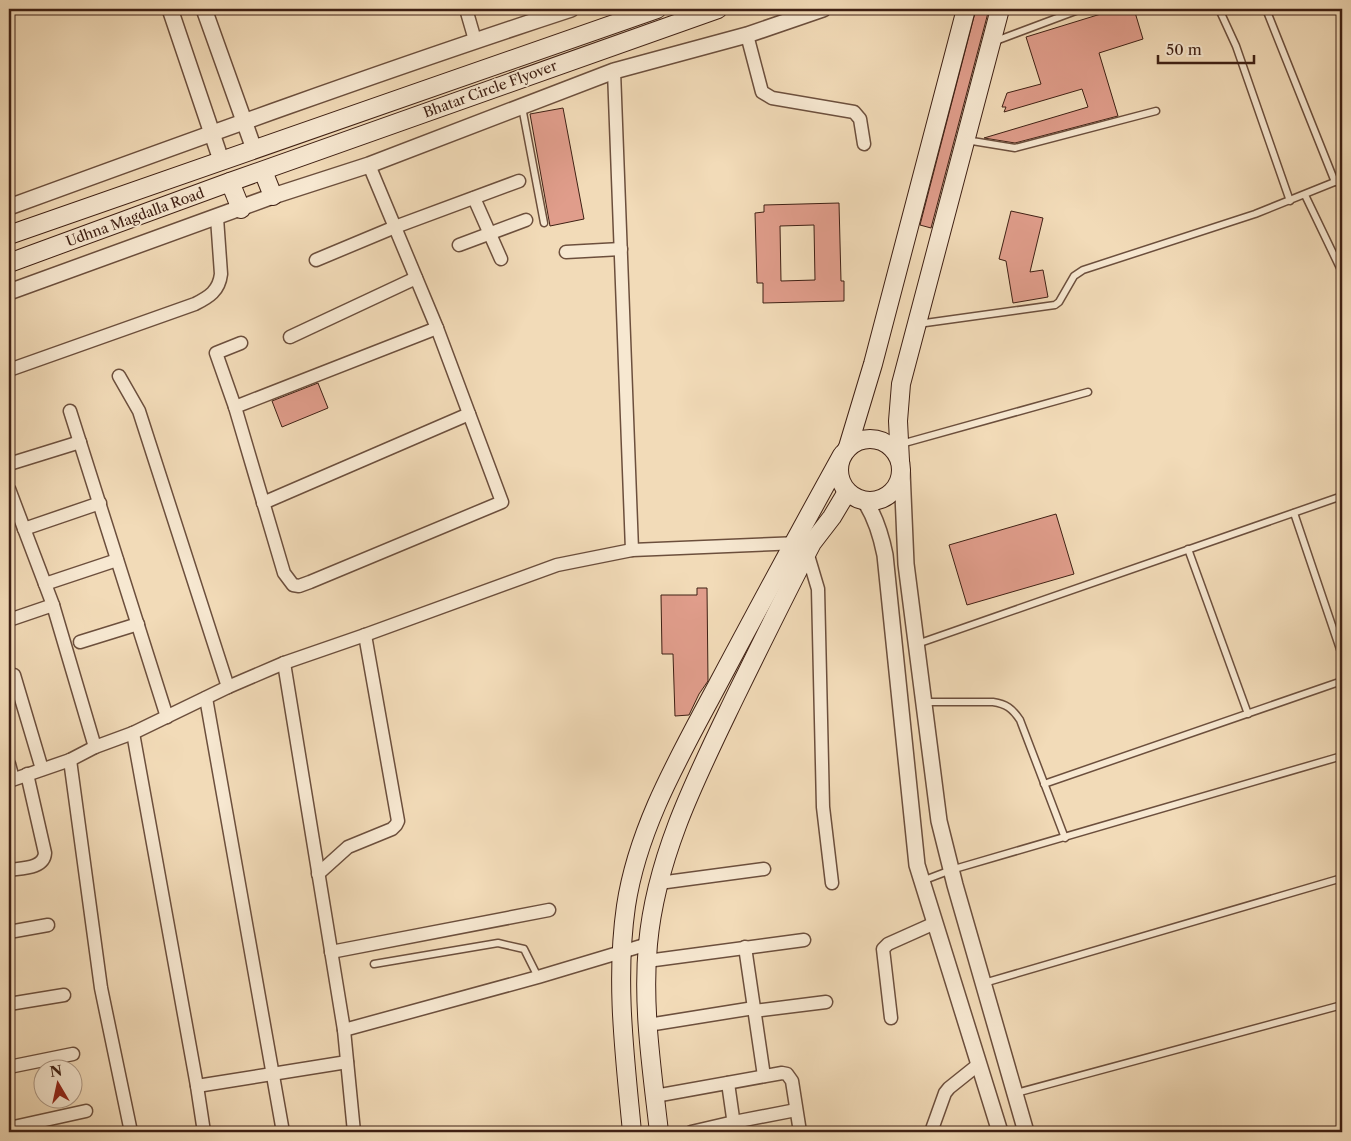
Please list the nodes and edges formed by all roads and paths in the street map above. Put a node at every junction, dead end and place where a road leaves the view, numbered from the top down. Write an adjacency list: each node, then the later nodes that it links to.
1 (170, 9): 20 (street)
2 (204, 9): 19 (street)
3 (466, 9): 14 (street)
4 (571, 9): 14 (street)
5 (657, 9): 23 (main road, Bhatar Circle Flyover)
6 (718, 9): 26 (main road, Bhatar Circle Flyover)
7 (823, 9): 13 (street)
8 (966, 9): 63 (main road)
9 (1000, 9): 15 (main road)
10 (1081, 9): 15 (lane)
11 (1219, 9): 34 (lane)
12 (1266, 9): 30 (lane)
13 (747, 35): 16 (street); 22 (street)
14 (475, 40): 19 (street)
15 (992, 43): 21 (main road)
16 (614, 71): 17 (street); 44 (street)
17 (522, 106): 25 (street); 39 (lane)
18 (1156, 111): 21 (lane)
19 (244, 122): 20 (street); 23 (street)
20 (212, 133): 24 (street); 35 (street)
21 (966, 140): 52 (main road)
22 (864, 144)
23 (254, 149): 24 (main road, Udhna Magdalla Road)
24 (221, 160): 42 (main road, Udhna Magdalla Road)
25 (369, 165): 32 (street); 40 (street)
26 (262, 171): 29 (main road, Udhna Magdalla Road); 32 (main road)
27 (1342, 179): 30 (lane)
28 (519, 181): 33 (street)
29 (230, 182): 36 (main road); 48 (main road, Udhna Magdalla Road)
30 (1335, 182): 31 (lane)
31 (1305, 195): 34 (lane); 49 (lane)
32 (273, 196): 36 (street)
33 (474, 198): 40 (street); 41 (street)
34 (1290, 200): 52 (lane)
35 (9, 207)
36 (241, 209): 37 (street)
37 (217, 218): 51 (street); 56 (street)
38 (526, 220): 41 (street)
39 (544, 223)
40 (395, 226): 47 (street); 50 (street)
41 (490, 233): 43 (street); 46 (street)
42 (9, 235)
43 (459, 245)
44 (621, 249): 45 (street); 77 (street)
45 (566, 252)
46 (501, 259)
47 (316, 260)
48 (9, 263)
49 (1342, 272)
50 (416, 278): 53 (street); 54 (street)
51 (9, 292)
52 (917, 324): 64 (main road)
53 (436, 328): 59 (street); 61 (street)
54 (290, 337)
55 (242, 343): 59 (street)
56 (9, 370)
57 (119, 376): 90 (street)
58 (1088, 392): 64 (lane)
59 (235, 407): 71 (street)
60 (70, 411): 62 (street)
61 (469, 414): 71 (street); 71 (street)
62 (80, 442): 65 (street); 70 (street)
63 (845, 451): 64 (main road); 67 (main road); 75 (main road)
64 (900, 459): 69 (main road); 85 (street)
65 (9, 464)
66 (9, 489): 73 (street)
67 (847, 492): 69 (main road); 75 (main road)
68 (1342, 496): 72 (lane)
69 (865, 501): 110 (street)
70 (100, 503): 74 (street); 78 (street)
71 (263, 504)
72 (1294, 513): 76 (lane); 86 (lane)
73 (14, 518): 74 (street)
74 (24, 529): 79 (street)
75 (804, 546): 77 (street); 111 (main road); 112 (street); 119 (main road)
76 (1188, 549): 85 (lane); 93 (lane)
77 (632, 550): 83 (street)
78 (118, 560): 79 (street); 82 (street)
79 (45, 584): 80 (street)
80 (53, 605): 81 (street); 96 (street)
81 (9, 620)
82 (138, 624): 84 (street); 94 (street)
83 (365, 636): 87 (street); 108 (street)
84 (80, 642)
85 (916, 644): 92 (street)
86 (1342, 655)
87 (284, 663): 90 (street); 108 (street)
88 (14, 675): 100 (street)
89 (1342, 681): 93 (lane)
90 (228, 687): 91 (street)
91 (206, 698): 94 (street); 137 (street)
92 (924, 702): 103 (lane); 107 (street)
93 (1248, 714): 103 (lane)
94 (167, 717): 95 (street)
95 (133, 733): 96 (street); 140 (street)
96 (96, 747): 98 (street)
97 (1342, 756): 104 (lane)
98 (70, 760): 100 (street); 147 (street)
99 (9, 764): 102 (street)
100 (42, 769): 101 (street)
101 (27, 774): 102 (street); 106 (street)
102 (11, 780)
103 (1044, 784): 104 (lane)
104 (1064, 838): 107 (lane)
105 (764, 869): 111 (street)
106 (9, 870)
107 (951, 870): 110 (lane); 124 (street)
108 (318, 874): 120 (street)
109 (1342, 878): 124 (lane)
110 (922, 881): 114 (street)
111 (659, 883): 121 (main road)
112 (832, 883)
113 (549, 910): 120 (street)
114 (935, 923): 130 (street); 135 (street)
115 (48, 925): 116 (street)
116 (9, 932)
117 (804, 940): 118 (street)
118 (745, 947): 121 (street); 129 (street)
119 (621, 950): 121 (street); 123 (street); 151 (main road)
120 (331, 952): 132 (street)
121 (648, 952): 131 (main road)
122 (374, 964): 123 (lane)
123 (538, 977): 132 (street)
124 (983, 983): 141 (street)
125 (64, 995): 127 (street)
126 (826, 1002): 129 (street)
127 (9, 1004)
128 (1342, 1005): 141 (lane)
129 (754, 1009): 131 (street); 138 (street)
130 (891, 1018)
131 (648, 1025): 142 (main road)
132 (344, 1030): 134 (street)
133 (73, 1054): 136 (street)
134 (347, 1062): 137 (street); 150 (street)
135 (979, 1064): 155 (street); 156 (street)
136 (9, 1067)
137 (272, 1074): 140 (street); 149 (street)
138 (764, 1076): 139 (street); 143 (street)
139 (728, 1083): 142 (street); 145 (street)
140 (197, 1086): 148 (street)
141 (1015, 1094): 157 (street)
142 (655, 1096): 152 (main road)
143 (796, 1110): 145 (street); 154 (street)
144 (86, 1111): 146 (street)
145 (734, 1127): 153 (street)
146 (9, 1128)
147 (131, 1132)
148 (204, 1132)
149 (283, 1132)
150 (354, 1132)
151 (632, 1132)
152 (659, 1132)
153 (691, 1132)
154 (800, 1132)
155 (931, 1132)
156 (1000, 1132)
157 (1026, 1132)

